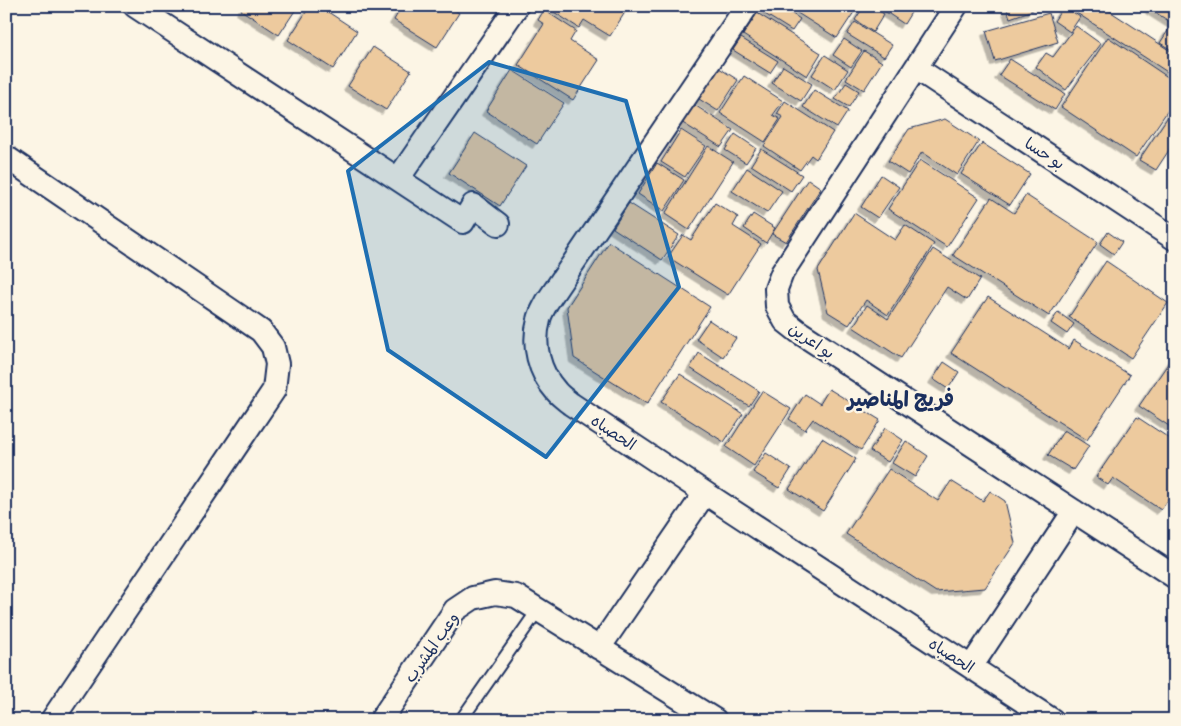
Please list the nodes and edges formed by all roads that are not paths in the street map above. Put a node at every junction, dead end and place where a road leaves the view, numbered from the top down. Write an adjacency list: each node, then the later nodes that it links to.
1 (135, 6): 7 (street)
2 (517, 6): 7 (street)
3 (747, 6): 10 (street, الحصباه)
4 (956, 6): 5 (street, بو اعرين)
5 (916, 68): 9 (street, بو حسا); 11 (street, بو اعرين)
6 (6, 157): 16 (street)
7 (398, 180): 8 (street)
8 (498, 224)
9 (1175, 238)
10 (704, 492): 14 (street); 15 (street, الحصباه)
11 (1074, 511): 12 (street, بو اعرين); 15 (street)
12 (1175, 577)
13 (538, 610): 14 (street, وعب المشرب); 17 (street, وعب المشرب); 18 (lane)
14 (599, 648): 19 (street, وعب المشرب)
15 (971, 667): 20 (street, الحصباه)
16 (52, 720)
17 (381, 720)
18 (461, 720)
19 (715, 720)
20 (1052, 720)

